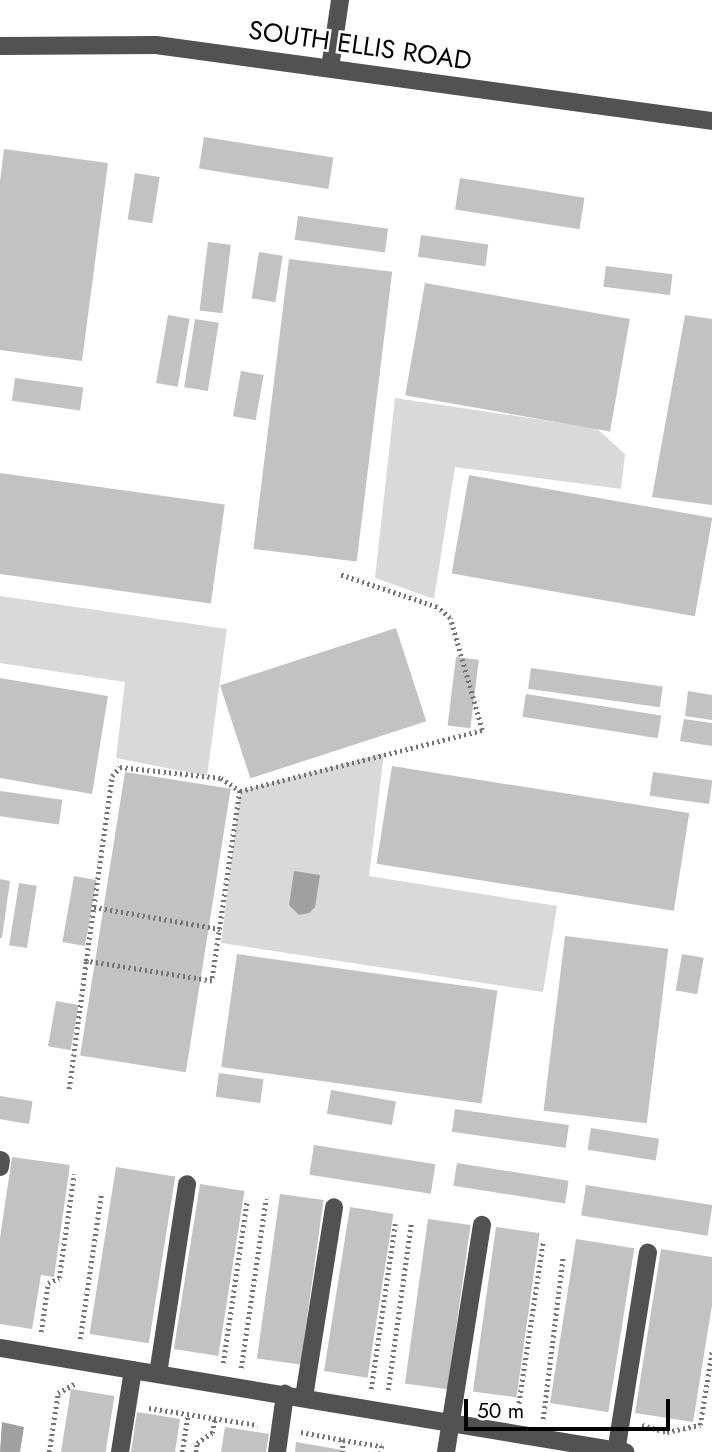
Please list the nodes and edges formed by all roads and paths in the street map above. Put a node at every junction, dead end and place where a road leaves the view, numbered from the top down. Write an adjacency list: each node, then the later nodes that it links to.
1 (340, 0): 3 (street)
2 (0, 46): 3 (street, SOUTH ELLIS ROAD)
3 (330, 68): 4 (street, SOUTH ELLIS ROAD)
4 (712, 121)
5 (338, 574): 6 (path)
6 (240, 791): 7 (path); 8 (path)
7 (94, 907): 8 (path); 9 (path)
8 (219, 929): 9 (path)
9 (86, 961): 10 (path)
10 (68, 1089)
11 (74, 1174): 25 (path)
12 (187, 1184): 27 (street)
13 (101, 1195): 26 (path)
14 (266, 1199): 30 (path)
15 (247, 1201): 29 (path)
16 (334, 1207): 32 (street)
17 (395, 1224): 33 (path)
18 (411, 1224): 33 (path)
19 (482, 1225): 36 (street)
20 (543, 1241): 39 (path)
21 (648, 1254): 37 (street)
22 (564, 1256): 40 (path)
23 (0, 1349): 25 (street)
24 (712, 1351): 37 (path)
25 (37, 1354): 26 (street)
26 (77, 1361): 27 (street)
27 (147, 1372): 29 (street); 34 (path); 44 (street)
28 (83, 1379): 43 (path)
29 (220, 1384): 30 (street)
30 (238, 1387): 31 (street)
31 (285, 1394): 32 (street); 38 (street)
32 (304, 1397): 33 (street)
33 (377, 1409): 36 (street)
34 (188, 1414): 35 (path); 45 (path)
35 (215, 1418): 38 (path); 46 (path)
36 (451, 1421): 39 (street); 50 (street)
37 (620, 1423): 42 (street)
38 (280, 1428): 41 (path); 47 (street)
39 (515, 1432): 40 (street)
40 (541, 1436): 42 (street)
41 (343, 1440): 48 (path); 49 (path)
42 (619, 1451)
43 (49, 1452)
44 (120, 1452)
45 (182, 1452)
46 (196, 1452)
47 (277, 1452)
48 (343, 1452)
49 (381, 1452)
50 (446, 1452)

